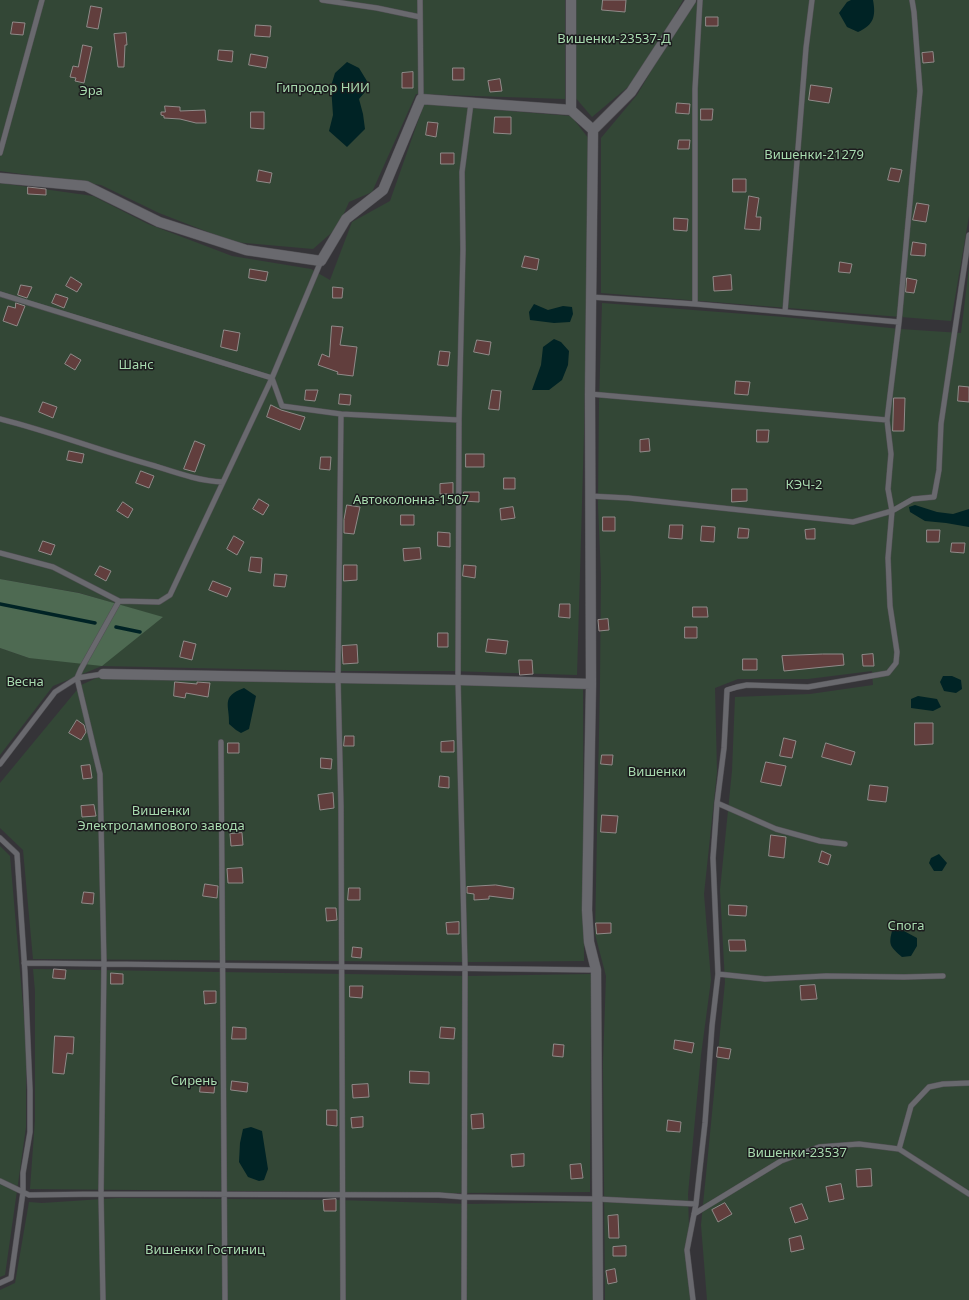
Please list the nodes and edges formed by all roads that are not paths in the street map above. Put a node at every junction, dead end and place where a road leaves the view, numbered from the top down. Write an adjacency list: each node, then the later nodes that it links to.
1 (42, 0): 14 (lane)
2 (322, 0): 9 (lane)
3 (420, 0): 9 (lane)
4 (571, 0): 12 (street)
5 (691, 0): 13 (street)
6 (700, 0): 20 (lane)
7 (812, 0): 21 (lane)
8 (912, 0): 22 (lane)
9 (420, 17): 10 (lane)
10 (421, 99): 11 (street); 17 (street)
11 (471, 103): 12 (street); 27 (lane)
12 (571, 110): 13 (street)
13 (593, 130): 19 (street)
14 (0, 152)
15 (0, 178): 17 (street)
16 (969, 235): 31 (lane)
17 (321, 261): 23 (lane)
18 (0, 294): 23 (lane)
19 (591, 297): 20 (lane); 24 (street)
20 (695, 304): 21 (lane)
21 (785, 312): 22 (lane)
22 (899, 322): 28 (lane)
23 (272, 378): 25 (lane); 29 (lane)
24 (590, 394): 28 (lane); 30 (street)
25 (341, 414): 27 (lane); 36 (lane)
26 (0, 419): 29 (lane)
27 (459, 420): 37 (lane)
28 (887, 420): 31 (lane)
29 (223, 482): 33 (lane)
30 (590, 496): 31 (lane); 38 (street)
31 (892, 510): 41 (lane)
32 (0, 553): 33 (lane)
33 (119, 601): 35 (lane)
34 (103, 674): 35 (lane); 36 (street)
35 (77, 678): 40 (lane); 45 (lane)
36 (338, 678): 37 (street); 47 (lane)
37 (458, 680): 38 (street); 48 (lane)
38 (591, 684): 49 (street)
39 (221, 742): 46 (lane)
40 (0, 764)
41 (717, 803): 43 (lane); 50 (lane)
42 (0, 838): 44 (lane)
43 (845, 844)
44 (24, 963): 45 (lane); 55 (lane)
45 (104, 964): 46 (lane); 56 (lane)
46 (223, 965): 47 (lane); 57 (lane)
47 (341, 966): 48 (lane); 59 (lane)
48 (465, 967): 49 (lane); 60 (lane)
49 (596, 970): 61 (street)
50 (718, 974): 51 (lane); 62 (lane)
51 (943, 976)
52 (969, 1083): 53 (lane)
53 (899, 1148): 58 (lane); 63 (lane)
54 (0, 1181): 55 (lane)
55 (22, 1192): 56 (lane); 64 (lane)
56 (101, 1194): 57 (lane); 65 (lane)
57 (225, 1194): 59 (lane); 66 (lane)
58 (969, 1194)
59 (343, 1195): 60 (lane); 67 (lane)
60 (464, 1197): 61 (lane); 68 (lane)
61 (597, 1199): 62 (lane); 69 (street)
62 (696, 1204): 63 (lane)
63 (694, 1214): 70 (lane)
64 (0, 1283)
65 (102, 1300)
66 (225, 1300)
67 (343, 1300)
68 (464, 1300)
69 (598, 1300)
70 (693, 1300)

